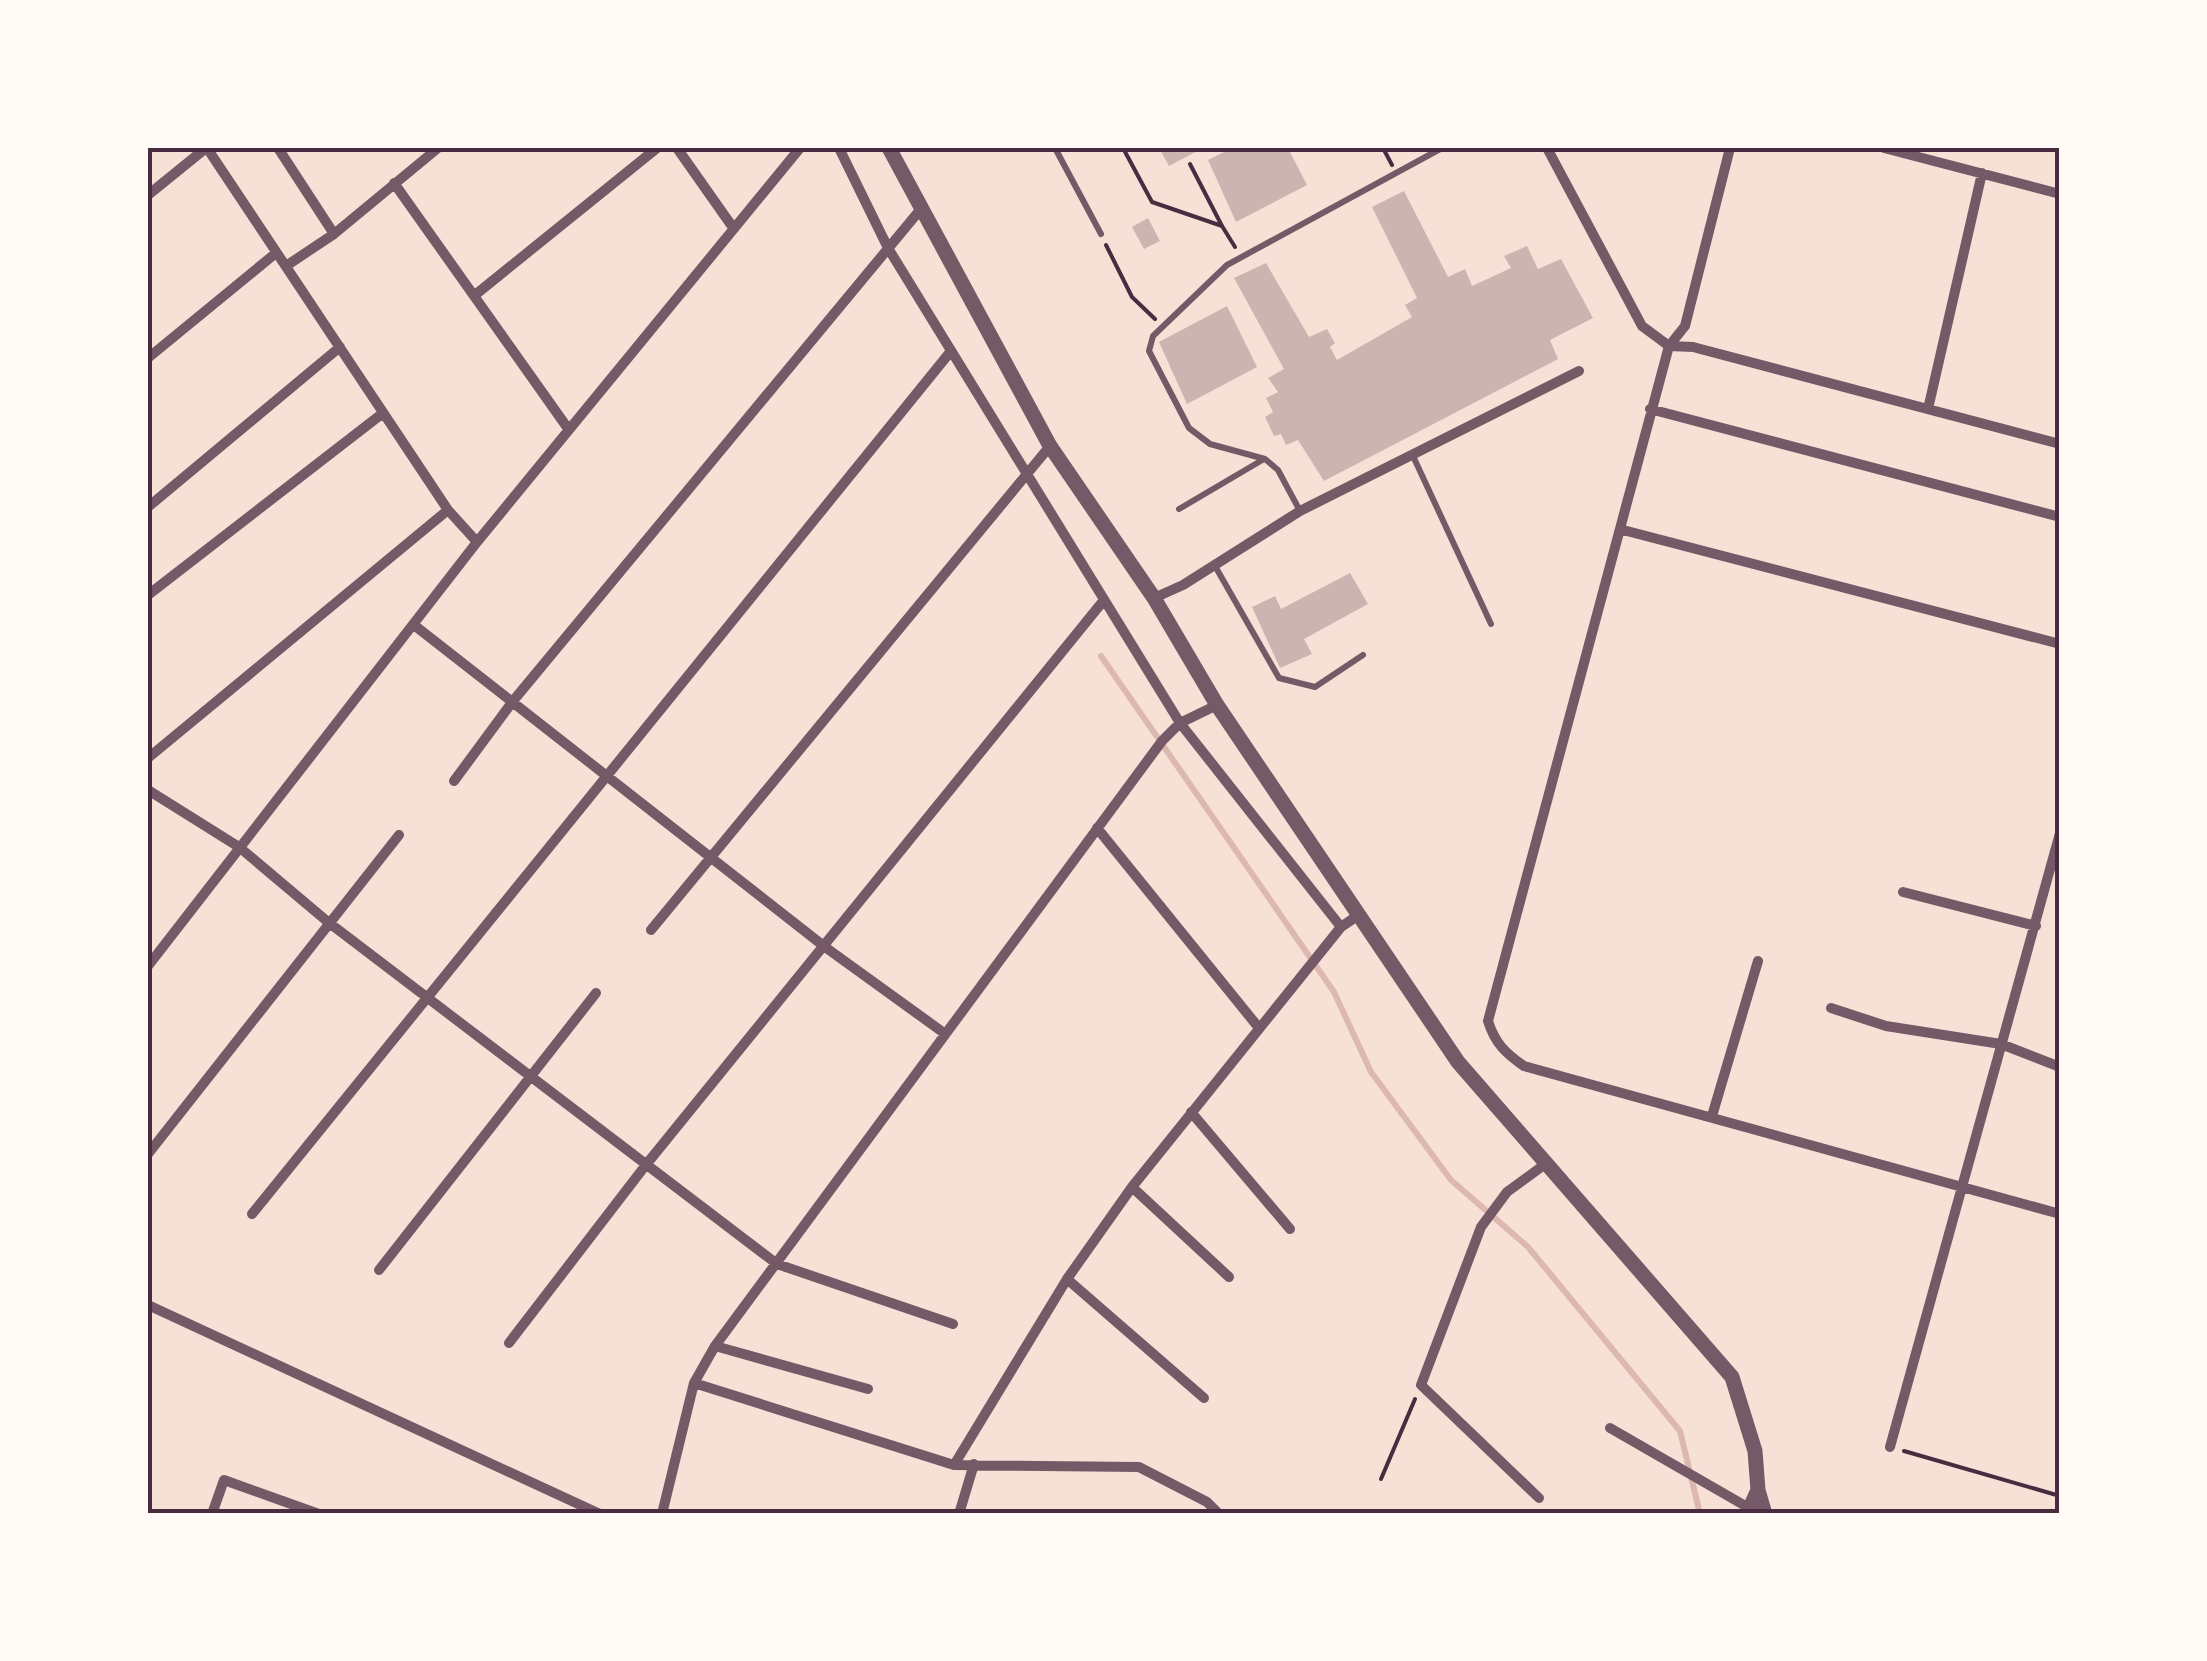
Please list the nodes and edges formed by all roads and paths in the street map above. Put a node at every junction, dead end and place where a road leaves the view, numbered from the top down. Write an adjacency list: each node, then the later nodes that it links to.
1 (207, 148): 19 (street); 26 (street)
2 (278, 148): 23 (street)
3 (656, 148): 29 (street)
4 (677, 148): 22 (street)
5 (800, 148): 22 (street)
6 (839, 148): 25 (street)
7 (889, 148): 20 (street)
8 (1054, 148): 24 (lane)
9 (1123, 148): 21 (path)
10 (1442, 148): 27 (lane)
11 (1547, 148): 31 (street)
12 (1730, 148): 31 (street)
13 (1884, 148): 16 (street)
14 (433, 149): 17 (street)
15 (1190, 164): 21 (path)
16 (1982, 173): 18 (street); 37 (street)
17 (394, 183): 23 (street); 29 (street)
18 (2060, 194)
19 (148, 195)
20 (920, 210): 25 (street); 41 (street)
21 (1222, 226): 27 (path)
22 (734, 229): 39 (street)
23 (334, 234): 28 (street)
24 (1101, 234): 30 (path)
25 (888, 248): 33 (street); 60 (street)
26 (276, 253): 28 (street); 34 (street)
27 (1241, 257): 30 (lane)
28 (286, 266): 32 (street)
29 (475, 295): 39 (street)
30 (1162, 326): 43 (lane)
31 (1668, 346): 36 (street); 37 (street)
32 (340, 347): 38 (street); 45 (street)
33 (951, 352): 44 (street); 64 (street)
34 (148, 358)
35 (1579, 371): 42 (street)
36 (1650, 409): 49 (street); 50 (street)
37 (1928, 409): 40 (street)
38 (383, 413): 47 (street); 53 (street)
39 (569, 430): 51 (street)
40 (2060, 444)
41 (1050, 446): 44 (street); 54 (street)
42 (1412, 455): 48 (street); 56 (lane)
43 (1265, 459): 46 (lane); 48 (lane)
44 (1027, 471): 55 (street); 71 (street)
45 (148, 508)
46 (1179, 508)
47 (448, 510): 51 (street); 63 (street)
48 (1300, 511): 52 (street)
49 (2060, 516)
50 (1623, 530): 58 (street); 90 (street)
51 (476, 542): 57 (street)
52 (1214, 565): 54 (street); 59 (lane)
53 (148, 596)
54 (1154, 598): 61 (street)
55 (1104, 600): 62 (street); 78 (street)
56 (1491, 624)
57 (414, 625): 60 (street); 70 (street)
58 (2060, 644)
59 (1363, 655)
60 (513, 701): 64 (street); 65 (street)
61 (1216, 704): 62 (street); 73 (street)
62 (1180, 724): 67 (street); 76 (street)
63 (148, 758)
64 (610, 774): 71 (street); 82 (street)
65 (454, 781)
66 (148, 790): 70 (street)
67 (1097, 828): 84 (street); 85 (street)
68 (2060, 833): 75 (street)
69 (398, 835): 74 (street)
70 (239, 847): 74 (street); 80 (street)
71 (712, 856): 77 (street); 78 (street)
72 (1903, 892): 75 (street)
73 (1361, 913): 76 (street); 92 (street)
74 (328, 922): 82 (street); 91 (street)
75 (2036, 926): 86 (street)
76 (1341, 927): 84 (street)
77 (651, 930)
78 (825, 947): 85 (street); 93 (street)
79 (1758, 961): 90 (street)
80 (148, 966)
81 (596, 992): 88 (street)
82 (426, 998): 88 (street); 96 (street)
83 (1831, 1008): 86 (street)
84 (1259, 1028): 89 (street)
85 (944, 1034): 99 (street)
86 (2001, 1044): 87 (street); 94 (street)
87 (2060, 1067)
88 (530, 1076): 93 (street); 100 (street)
89 (1191, 1112): 95 (street); 98 (street)
90 (1712, 1116): 94 (street)
91 (148, 1154)
92 (1544, 1165): 108 (street); 118 (street)
93 (645, 1166): 99 (street); 105 (street)
94 (1960, 1185): 97 (street); 112 (street)
95 (1132, 1187): 101 (street); 102 (street)
96 (252, 1214)
97 (2060, 1214)
98 (1290, 1229)
99 (776, 1264): 104 (street); 106 (street)
100 (378, 1270)
101 (1229, 1277)
102 (1067, 1278): 110 (street); 114 (street)
103 (148, 1305): 121 (street)
104 (952, 1324)
105 (509, 1343)
106 (715, 1346): 107 (street); 109 (street)
107 (694, 1383): 114 (street); 122 (street)
108 (1421, 1386): 115 (path); 117 (street)
109 (868, 1390)
110 (1204, 1398)
111 (1610, 1428): 118 (street)
112 (1890, 1447): 116 (path)
113 (974, 1464): 114 (street); 123 (street); 124 (street)
114 (954, 1465)
115 (1381, 1478)
116 (2060, 1496)
117 (1539, 1498)
118 (1754, 1512)
119 (212, 1514): 120 (street)
120 (319, 1514)
121 (600, 1514)
122 (662, 1514)
123 (960, 1514)
124 (1219, 1514)

